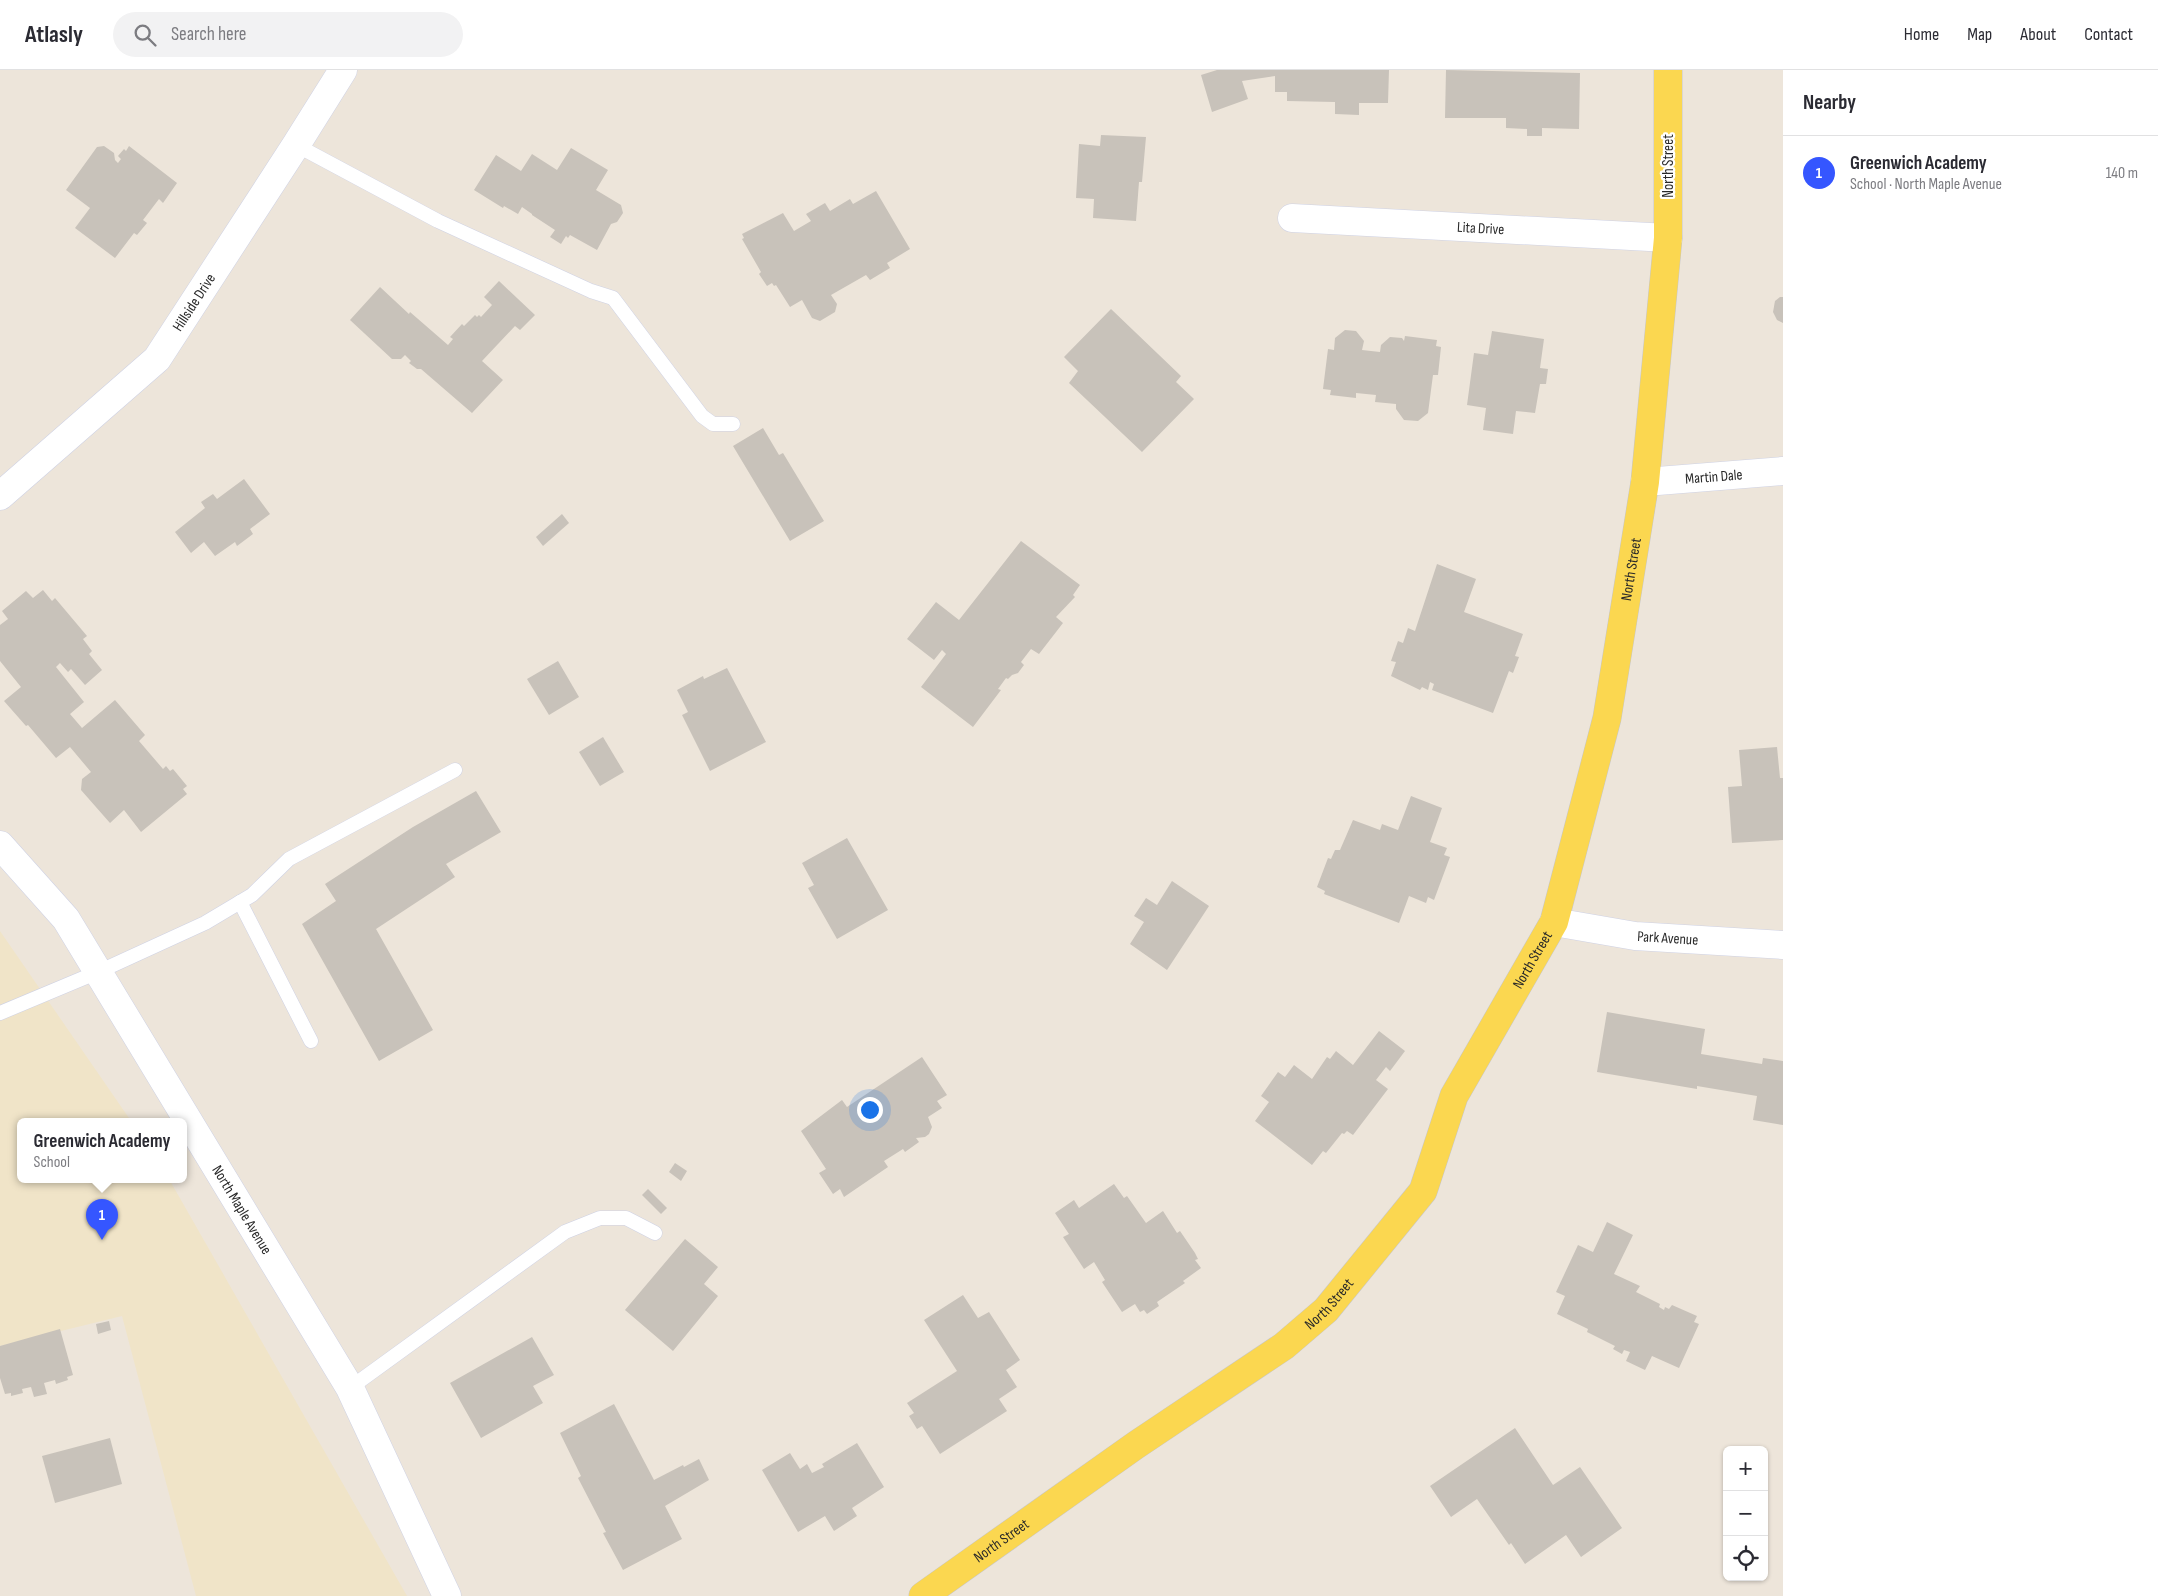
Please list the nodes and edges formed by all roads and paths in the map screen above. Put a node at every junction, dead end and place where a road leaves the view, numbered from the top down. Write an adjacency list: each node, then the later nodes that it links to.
1 (343, 70): 3 (street, Hillside Drive)
2 (1668, 70): 5 (main road, North Street)
3 (296, 145): 6 (lane); 9 (street, Hillside Drive)
4 (1292, 218): 5 (street, Lita Drive)
5 (1668, 238): 8 (main road, North Street)
6 (733, 424)
7 (1783, 471): 8 (street, Martin Dale)
8 (1645, 482): 13 (main road, North Street)
9 (0, 496)
10 (455, 770): 12 (lane)
11 (0, 845): 15 (street, North Maple Avenue)
12 (240, 902): 15 (lane); 17 (lane)
13 (1554, 922): 14 (street, Park Avenue); 23 (main road, North Street)
14 (1783, 945)
15 (98, 972): 16 (lane); 18 (street, North Maple Avenue)
16 (0, 1013)
17 (311, 1041)
18 (186, 1118)
19 (187, 1119): 21 (street, North Maple Avenue)
20 (654, 1233): 21 (lane)
21 (350, 1388): 22 (street, North Maple Avenue)
22 (447, 1596)
23 (923, 1596)

